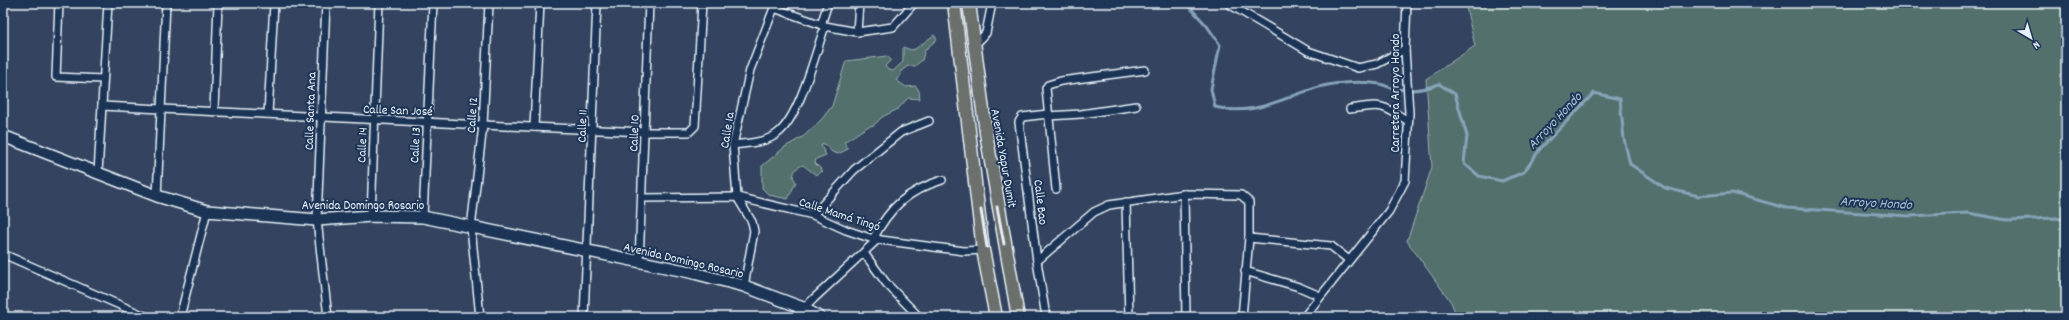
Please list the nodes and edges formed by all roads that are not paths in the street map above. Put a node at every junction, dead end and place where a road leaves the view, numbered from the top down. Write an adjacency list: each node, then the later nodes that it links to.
1 (59, 3): 28 (street)
2 (108, 3): 28 (street)
3 (166, 3): 32 (street)
4 (218, 3): 33 (street)
5 (274, 3): 34 (street)
6 (326, 3): 36 (street, Calle Santa Ana)
7 (379, 3): 37 (street, Calle 14)
8 (433, 3): 38 (street, Calle 13)
9 (489, 3): 41 (street, Calle 12)
10 (540, 3): 42 (street)
11 (597, 3): 43 (street, Calle 11)
12 (649, 3): 44 (street, Calle 10)
13 (702, 3): 44 (street, Calle San José)
14 (828, 3): 23 (street)
15 (859, 3): 24 (street)
16 (914, 3): 24 (street)
17 (954, 3): 64 (main road)
18 (969, 3): 25 (main road, Avenida Yapur Dumit)
19 (992, 3): 25 (street)
20 (1407, 3): 26 (street, Carretera Arroyo Hondo)
21 (1229, 4): 26 (street)
22 (776, 6): 23 (street); 46 (street, Calle 1a)
23 (823, 26): 24 (street); 46 (street)
24 (857, 32)
25 (974, 46): 83 (main road, Avenida Yapur Dumit)
26 (1405, 49): 40 (street, Carretera Arroyo Hondo)
27 (1145, 70): 35 (street)
28 (104, 79): 29 (street)
29 (102, 106): 32 (street, Calle San José); 47 (street)
30 (1136, 106): 35 (street)
31 (1350, 109): 40 (street)
32 (161, 110): 33 (street, Calle San José); 51 (street)
33 (214, 111): 34 (street, Calle San José)
34 (268, 114): 36 (street, Calle San José)
35 (1048, 115): 49 (street); 68 (street, Calle Bao)
36 (320, 118): 37 (street, Calle San José); 59 (street, Calle Santa Ana)
37 (374, 120): 38 (street, Calle San José); 57 (street, Calle 14)
38 (428, 121): 41 (street, Calle San José); 58 (street, Calle 13)
39 (929, 121): 56 (street)
40 (1408, 122): 67 (street, Carretera Arroyo Hondo)
41 (483, 125): 42 (street, Calle San José); 60 (street, Calle 12)
42 (534, 127): 43 (street, Calle San José)
43 (593, 130): 44 (street, Calle San José); 63 (street, Calle 11)
44 (645, 132): 53 (street, Calle 10)
45 (3, 136): 47 (main road, Avenida Domingo Rosario)
46 (733, 145): 52 (street, Calle 1a)
47 (98, 173): 51 (main road, Avenida Domingo Rosario)
48 (942, 180): 62 (street)
49 (1056, 189)
50 (1184, 194): 54 (street); 61 (street); 86 (street)
51 (158, 196): 55 (main road, Avenida Domingo Rosario)
52 (737, 197): 53 (street, Calle Mamá Tingó); 56 (street, Calle Mamá Tingó); 71 (street, Calle 1a)
53 (643, 198): 69 (street, Calle 10)
54 (1126, 202): 68 (street); 85 (street)
55 (207, 211): 59 (main road, Avenida Domingo Rosario); 75 (street)
56 (813, 215): 62 (street, Calle Mamá Tingó)
57 (370, 216): 58 (main road, Avenida Domingo Rosario); 59 (main road, Avenida Domingo Rosario)
58 (423, 217): 60 (main road, Avenida Domingo Rosario)
59 (317, 220): 76 (street, Calle Santa Ana)
60 (471, 228): 63 (main road, Avenida Domingo Rosario); 77 (street, Calle 12)
61 (1249, 238): 67 (street); 70 (street)
62 (875, 239): 64 (street, Calle Mamá Tingó); 65 (street)
63 (586, 250): 69 (main road, Avenida Domingo Rosario); 78 (street)
64 (983, 250): 82 (main road)
65 (864, 253): 73 (street); 81 (street)
66 (3, 254): 74 (street)
67 (1349, 260): 72 (street, Carretera Arroyo Hondo)
68 (1037, 261): 84 (street, Calle Bao)
69 (639, 263): 71 (main road, Avenida Domingo Rosario)
70 (1245, 271): 72 (street); 87 (street)
71 (744, 286): 73 (main road, Avenida Domingo Rosario)
72 (1320, 296): 88 (street, Carretera Arroyo Hondo)
73 (803, 308): 79 (street); 80 (main road, Avenida Domingo Rosario)
74 (147, 317)
75 (180, 317)
76 (328, 317)
77 (480, 317)
78 (584, 317)
79 (794, 317)
80 (819, 317)
81 (919, 317)
82 (996, 317)
83 (1018, 317)
84 (1046, 317)
85 (1129, 317)
86 (1186, 317)
87 (1242, 317)
88 (1304, 317)

